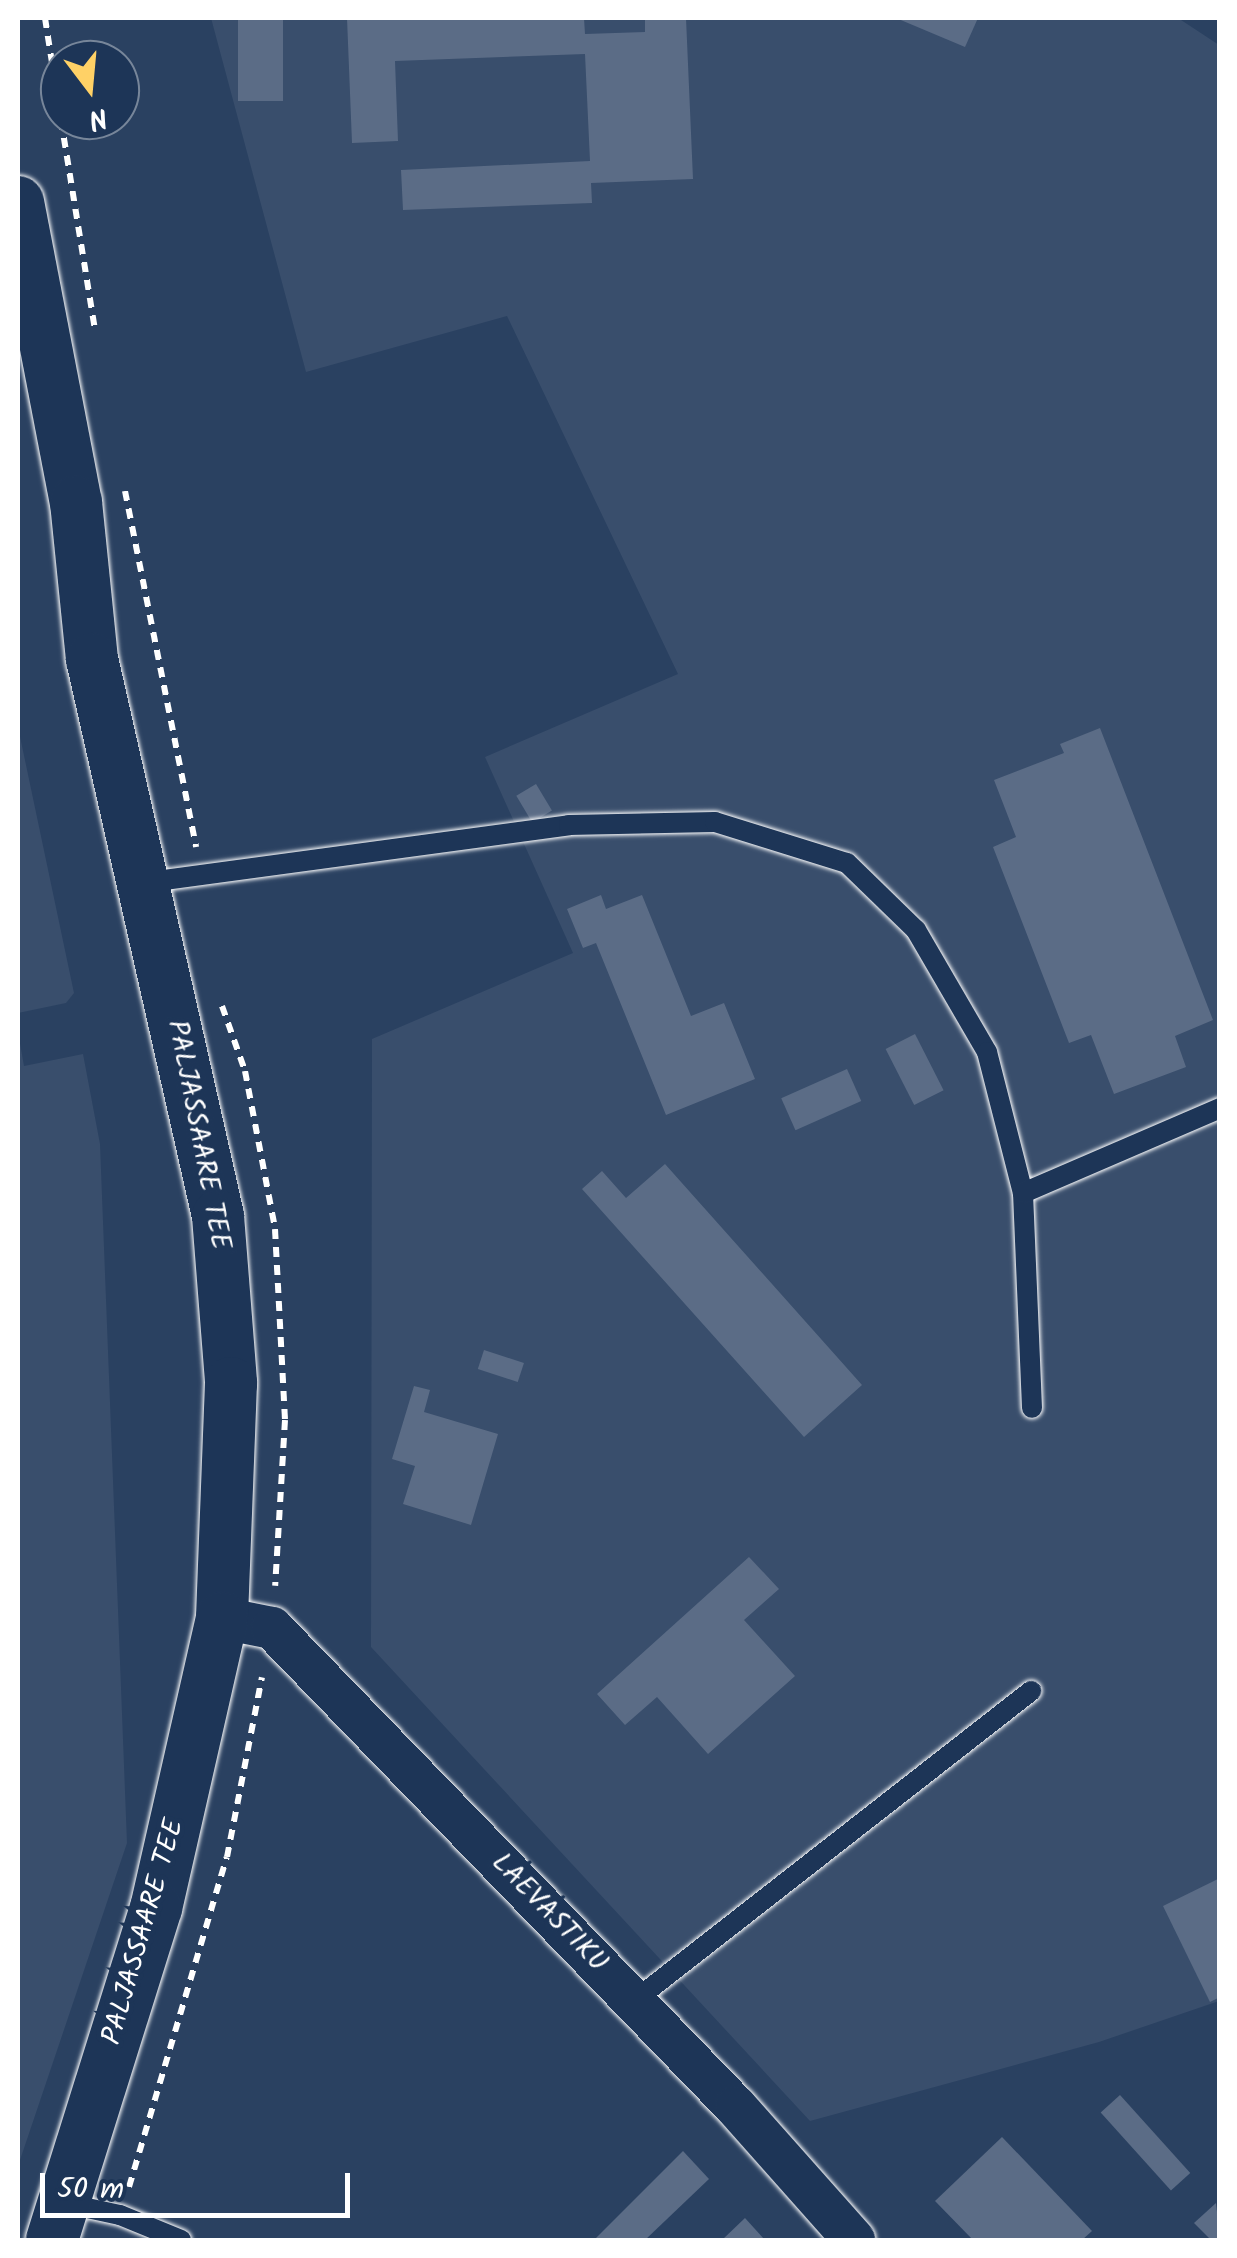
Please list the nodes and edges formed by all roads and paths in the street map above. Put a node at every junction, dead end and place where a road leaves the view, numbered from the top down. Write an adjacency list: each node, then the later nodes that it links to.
1 (18, 202): 2 (street, PALJASSAARE TEE)
2 (138, 883): 4 (lane); 6 (street, PALJASSAARE TEE)
3 (1220, 1108): 4 (lane)
4 (1023, 1193): 5 (lane)
5 (1032, 1408)
6 (222, 1618): 8 (street, LAEVASTIKU); 9 (street, PALJASSAARE TEE)
7 (1031, 1691): 8 (lane)
8 (634, 2001): 11 (street, LAEVASTIKU)
9 (58, 2222): 10 (lane)
10 (180, 2240)
11 (854, 2240)

